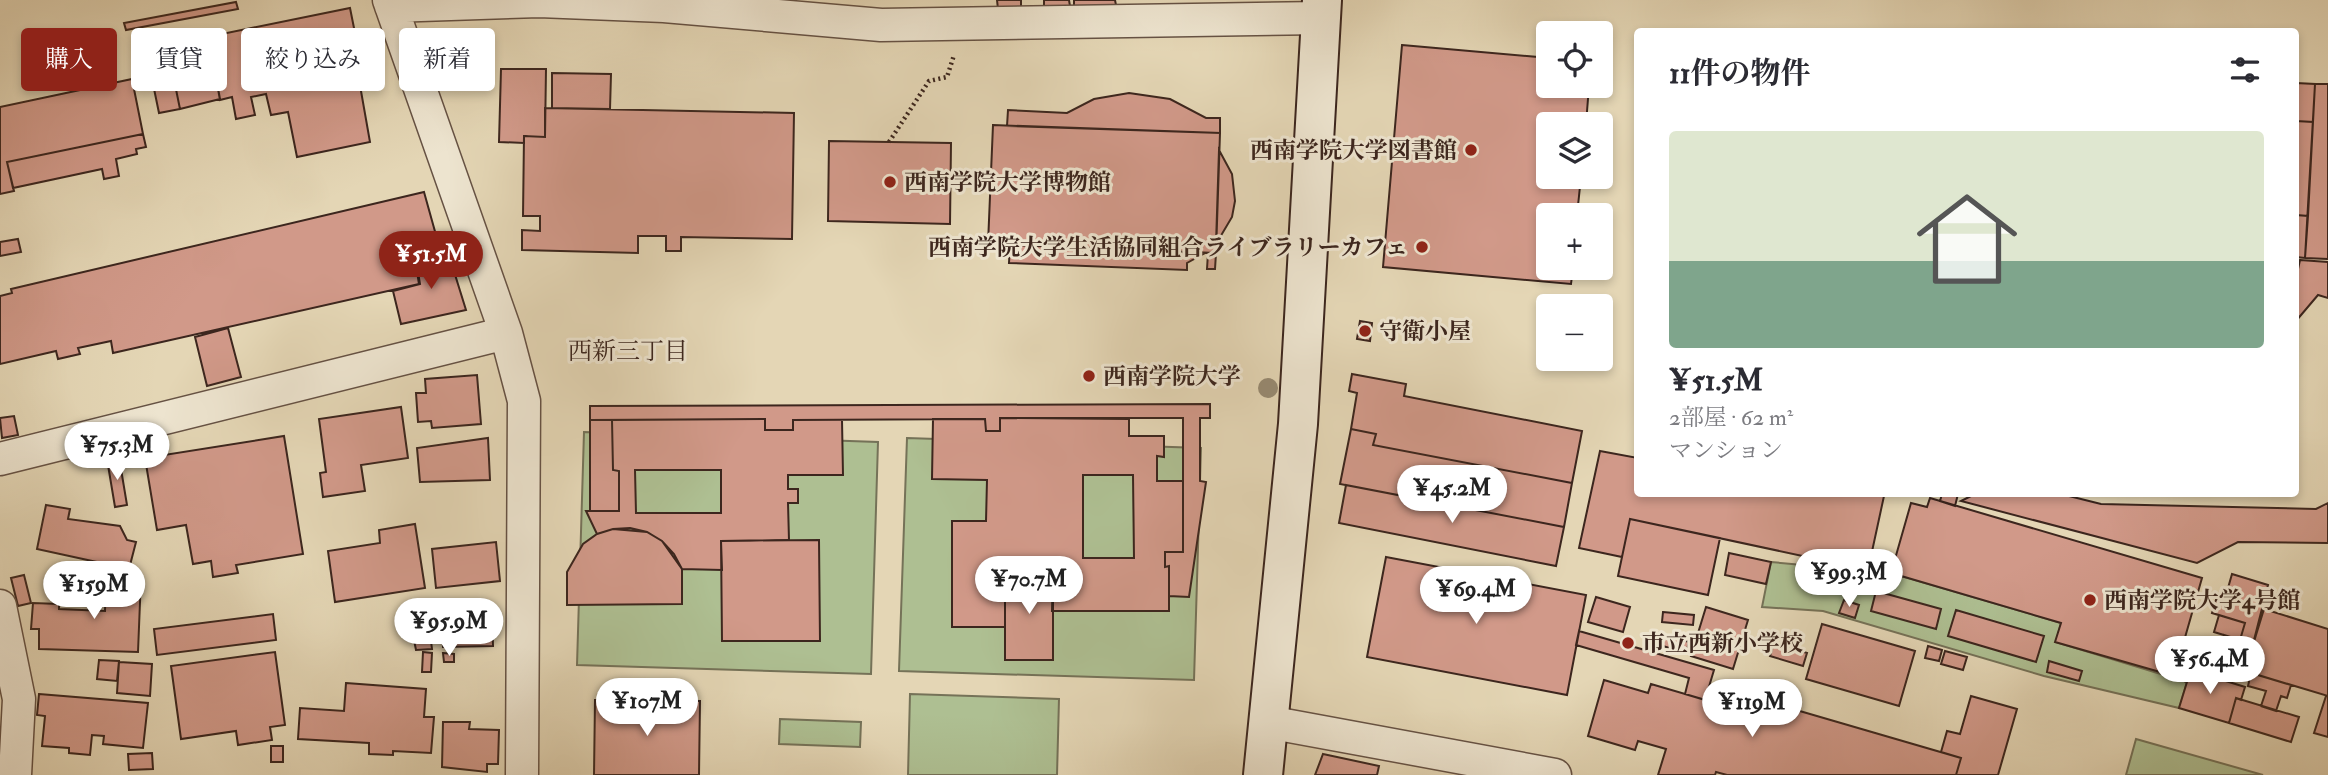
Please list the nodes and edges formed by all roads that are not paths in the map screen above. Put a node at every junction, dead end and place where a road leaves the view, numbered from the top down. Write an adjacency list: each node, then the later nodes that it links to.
1 (539, 0): 2 (street); 3 (street)
2 (390, 3): 6 (street)
3 (664, 3): 5 (street)
4 (1322, 9): 5 (street); 9 (street)
5 (880, 13)
6 (506, 333): 7 (street); 11 (street)
7 (0, 459)
8 (0, 606): 10 (street)
9 (1268, 722): 12 (street); 13 (street)
10 (15, 775)
11 (522, 775)
12 (1263, 775)
13 (1555, 775)

